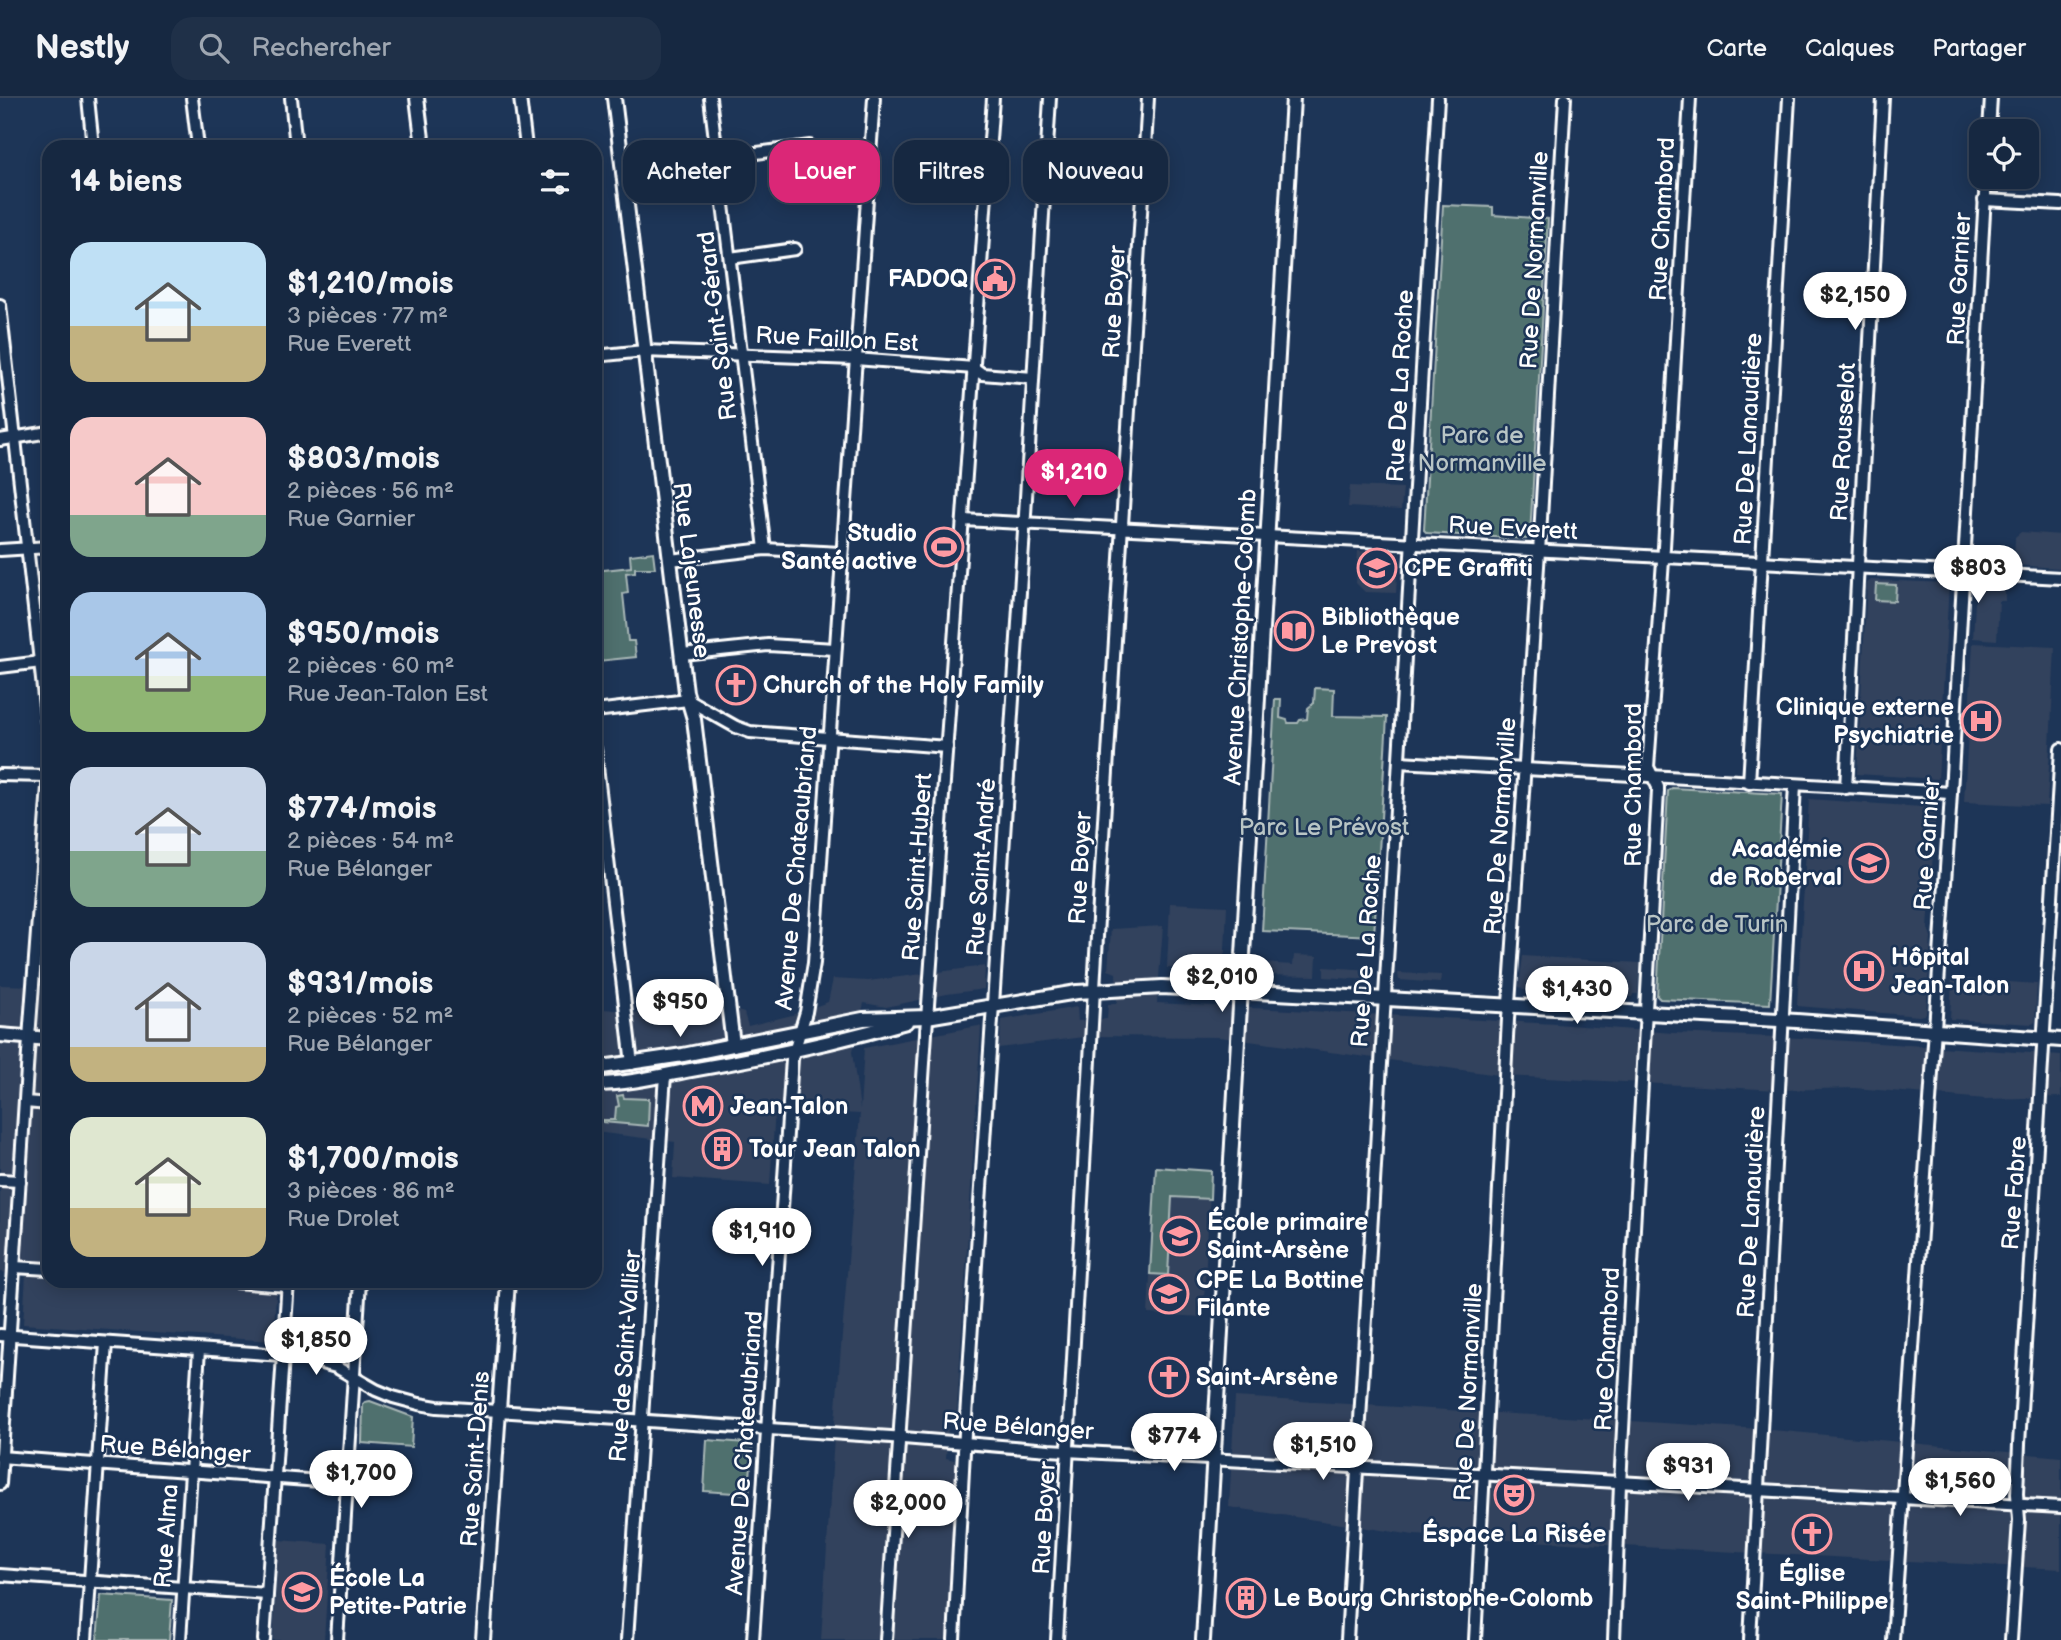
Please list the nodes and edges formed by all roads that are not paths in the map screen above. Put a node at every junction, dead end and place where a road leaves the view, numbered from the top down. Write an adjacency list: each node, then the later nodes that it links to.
1 (88, 98): 20 (street)
2 (192, 98): 21 (street)
3 (291, 98): 22 (street)
4 (417, 98): 23 (main road)
5 (520, 98): 24 (street)
6 (614, 98): 33 (main road, Rue Lajeunesse)
7 (710, 98): 25 (street, Rue Saint-Gérard)
8 (874, 98): 36 (street, Avenue De Chateaubriand)
9 (993, 98): 37 (street, Rue Saint-Hubert)
10 (1050, 98): 38 (street, Rue Saint-André)
11 (1148, 98): 44 (street, Rue Boyer)
12 (1293, 98): 45 (main road, Avenue Christophe-Colomb)
13 (1438, 98): 46 (street, Rue De La Roche)
14 (1564, 98): 51 (street, Rue De Normanville)
15 (1690, 98): 53 (street, Rue Chambord)
16 (1788, 98): 55 (street, Rue De Lanaudière)
17 (1883, 98): 56 (street, Rue Rousselot)
18 (1991, 98): 19 (street)
19 (1990, 119)
20 (92, 140)
21 (197, 140)
22 (295, 140)
23 (422, 140)
24 (525, 140)
25 (716, 140)
26 (1985, 189): 27 (street, Rue Garnier)
27 (1984, 200): 29 (street); 57 (street, Rue Garnier)
28 (723, 203): 31 (street, Rue Saint-Gérard)
29 (2061, 204)
30 (795, 249): 31 (street)
31 (730, 258): 35 (street, Rue Saint-Gérard)
32 (0, 305): 40 (street)
33 (644, 351): 34 (street, Rue Faillon Est); 35 (street, Rue Faillon Est); 54 (main road, Rue Lajeunesse)
34 (602, 354)
35 (741, 355): 36 (street, Rue Faillon Est); 49 (street, Rue Saint-Gérard)
36 (855, 359): 37 (street, Rue Faillon Est); 52 (street, Avenue De Chateaubriand)
37 (974, 368): 38 (street, Rue Faillon Est); 42 (street, Rue Saint-Hubert)
38 (1032, 377): 43 (street, Rue Saint-André)
39 (42, 433): 40 (street)
40 (15, 438): 41 (street); 48 (street)
41 (0, 440)
42 (963, 520): 43 (street, Rue Everett); 67 (street, Rue Saint-Hubert)
43 (1025, 522): 44 (street, Rue Everett); 84 (street, Rue Saint-André)
44 (1122, 528): 45 (street, Rue Everett); 80 (street, Rue Boyer)
45 (1267, 536): 46 (street, Rue Everett); 81 (main road, Avenue Christophe-Colomb)
46 (1412, 543): 51 (street, Rue Everett); 69 (street, Rue De La Roche)
47 (42, 547): 48 (street)
48 (28, 548): 50 (street); 61 (street)
49 (765, 549): 52 (street); 54 (street)
50 (0, 550)
51 (1538, 550): 53 (street, Rue Everett); 70 (street, Rue De Normanville)
52 (841, 553): 59 (street, Avenue De Chateaubriand)
53 (1663, 557): 55 (street, Rue Everett); 73 (street, Rue Chambord)
54 (670, 560): 60 (main road, Rue Lajeunesse)
55 (1761, 562): 56 (street, Rue Everett); 74 (street, Rue De Lanaudière)
56 (1858, 567): 57 (street, Rue Everett); 76 (street, Rue Rousselot)
57 (1964, 573): 58 (street, Rue Everett); 77 (street, Rue Garnier)
58 (2061, 578)
59 (835, 649): 60 (street); 66 (street, Avenue De Chateaubriand)
60 (682, 654): 64 (main road, Rue Lajeunesse)
61 (41, 662): 62 (street); 63 (street)
62 (0, 667)
63 (42, 672)
64 (688, 700): 65 (street); 66 (street); 95 (main road, Rue Lajeunesse)
65 (602, 709)
66 (829, 738): 67 (street); 88 (street, Avenue De Chateaubriand)
67 (947, 747): 86 (street, Rue Saint-Hubert)
68 (2061, 750): 93 (street, Rue Fabre)
69 (1399, 762): 70 (street); 82 (street, Rue De La Roche)
70 (1524, 769): 73 (street); 83 (street, Rue De Normanville)
71 (0, 775): 72 (street)
72 (42, 775)
73 (1653, 777): 74 (street); 85 (street, Rue Chambord)
74 (1749, 783): 75 (street)
75 (1795, 785): 76 (street); 87 (street, Rue De Lanaudière)
76 (1846, 788): 77 (street)
77 (1951, 793): 89 (street, Rue Garnier)
78 (602, 809): 97 (street)
79 (42, 867): 91 (street)
80 (1094, 990): 81 (main road); 84 (main road); 120 (street, Rue Boyer)
81 (1240, 990): 82 (main road); 122 (main road, Avenue Christophe-Colomb)
82 (1384, 998): 83 (main road); 124 (street, Rue De La Roche)
83 (1509, 1005): 85 (main road); 126 (street, Rue De Normanville)
84 (992, 1006): 86 (main road); 119 (street, Rue Saint-André)
85 (1646, 1013): 87 (main road); 130 (street, Rue Chambord)
86 (927, 1017): 88 (main road); 96 (main road); 118 (street, Rue Saint-Hubert)
87 (1783, 1020): 89 (main road); 131 (street, Rue De Lanaudière)
88 (801, 1030): 95 (main road); 96 (street, Avenue De Chateaubriand)
89 (1936, 1032): 93 (main road); 132 (street, Rue Garnier)
90 (0, 1035): 91 (main road)
91 (29, 1038): 92 (main road); 101 (street)
92 (42, 1039)
93 (2045, 1040): 94 (main road); 133 (street, Rue Fabre)
94 (2061, 1041)
95 (733, 1045): 97 (main road)
96 (796, 1048): 99 (main road); 117 (street, Avenue De Chateaubriand)
97 (632, 1064): 98 (main road)
98 (602, 1067)
99 (665, 1075): 100 (main road); 116 (street, Rue de Saint-Vallier)
100 (602, 1083)
101 (25, 1102): 102 (street); 104 (street)
102 (42, 1103)
103 (0, 1180): 104 (street)
104 (20, 1181): 105 (street)
105 (14, 1267): 106 (street); 110 (street)
106 (42, 1269)
107 (288, 1288): 113 (street)
108 (360, 1288): 114 (street)
109 (508, 1288): 115 (main road, Rue Saint-Denis)
110 (5, 1335): 111 (street, Rue Bélanger); 121 (street)
111 (106, 1343): 112 (street, Rue Bélanger); 123 (street)
112 (199, 1350): 113 (street, Rue Bélanger); 125 (street, Rue Alma)
113 (283, 1355): 114 (street, Rue Bélanger); 127 (street)
114 (355, 1378): 115 (street, Rue Bélanger); 128 (street)
115 (499, 1411): 116 (street, Rue Bélanger); 143 (main road, Rue Saint-Denis)
116 (642, 1421): 117 (street, Rue Bélanger); 144 (street, Rue de Saint-Vallier)
117 (767, 1429): 118 (street, Rue Bélanger); 145 (street, Avenue De Chateaubriand)
118 (899, 1438): 119 (street, Rue Bélanger); 146 (street, Rue Saint-Hubert)
119 (965, 1444): 120 (street, Rue Bélanger); 147 (street, Rue Saint-André)
120 (1069, 1451): 122 (street, Rue Bélanger); 148 (street, Rue Boyer)
121 (1, 1457): 123 (street, Rue Bélanger); 129 (street)
122 (1213, 1460): 124 (street, Rue Bélanger); 149 (main road, Avenue Christophe-Colomb)
123 (97, 1464): 125 (street, Rue Bélanger); 136 (street)
124 (1357, 1468): 126 (street, Rue Bélanger); 150 (street, Rue De La Roche)
125 (191, 1471): 127 (street, Rue Bélanger); 137 (street, Rue Alma)
126 (1484, 1475): 130 (street, Rue Bélanger); 151 (street, Rue De Normanville)
127 (275, 1478): 128 (street, Rue Bélanger); 138 (street)
128 (348, 1483): 142 (street)
129 (0, 1484)
130 (1620, 1484): 131 (street, Rue Bélanger); 152 (street, Rue Chambord)
131 (1757, 1492): 132 (street, Rue Bélanger); 153 (street, Rue De Lanaudière)
132 (1904, 1499): 133 (street, Rue Bélanger); 154 (street, Rue Garnier)
133 (2018, 1505): 134 (street, Rue Bélanger); 155 (street, Rue Fabre)
134 (2061, 1507)
135 (0, 1575): 136 (street)
136 (90, 1581): 137 (street); 139 (street)
137 (183, 1589): 138 (street); 140 (street, Rue Alma)
138 (267, 1594): 141 (street)
139 (86, 1640)
140 (180, 1640)
141 (264, 1640)
142 (337, 1640)
143 (483, 1640)
144 (626, 1640)
145 (753, 1640)
146 (886, 1640)
147 (954, 1640)
148 (1058, 1640)
149 (1203, 1640)
150 (1347, 1640)
151 (1475, 1640)
152 (1614, 1640)
153 (1750, 1640)
154 (1893, 1640)
155 (2011, 1640)

